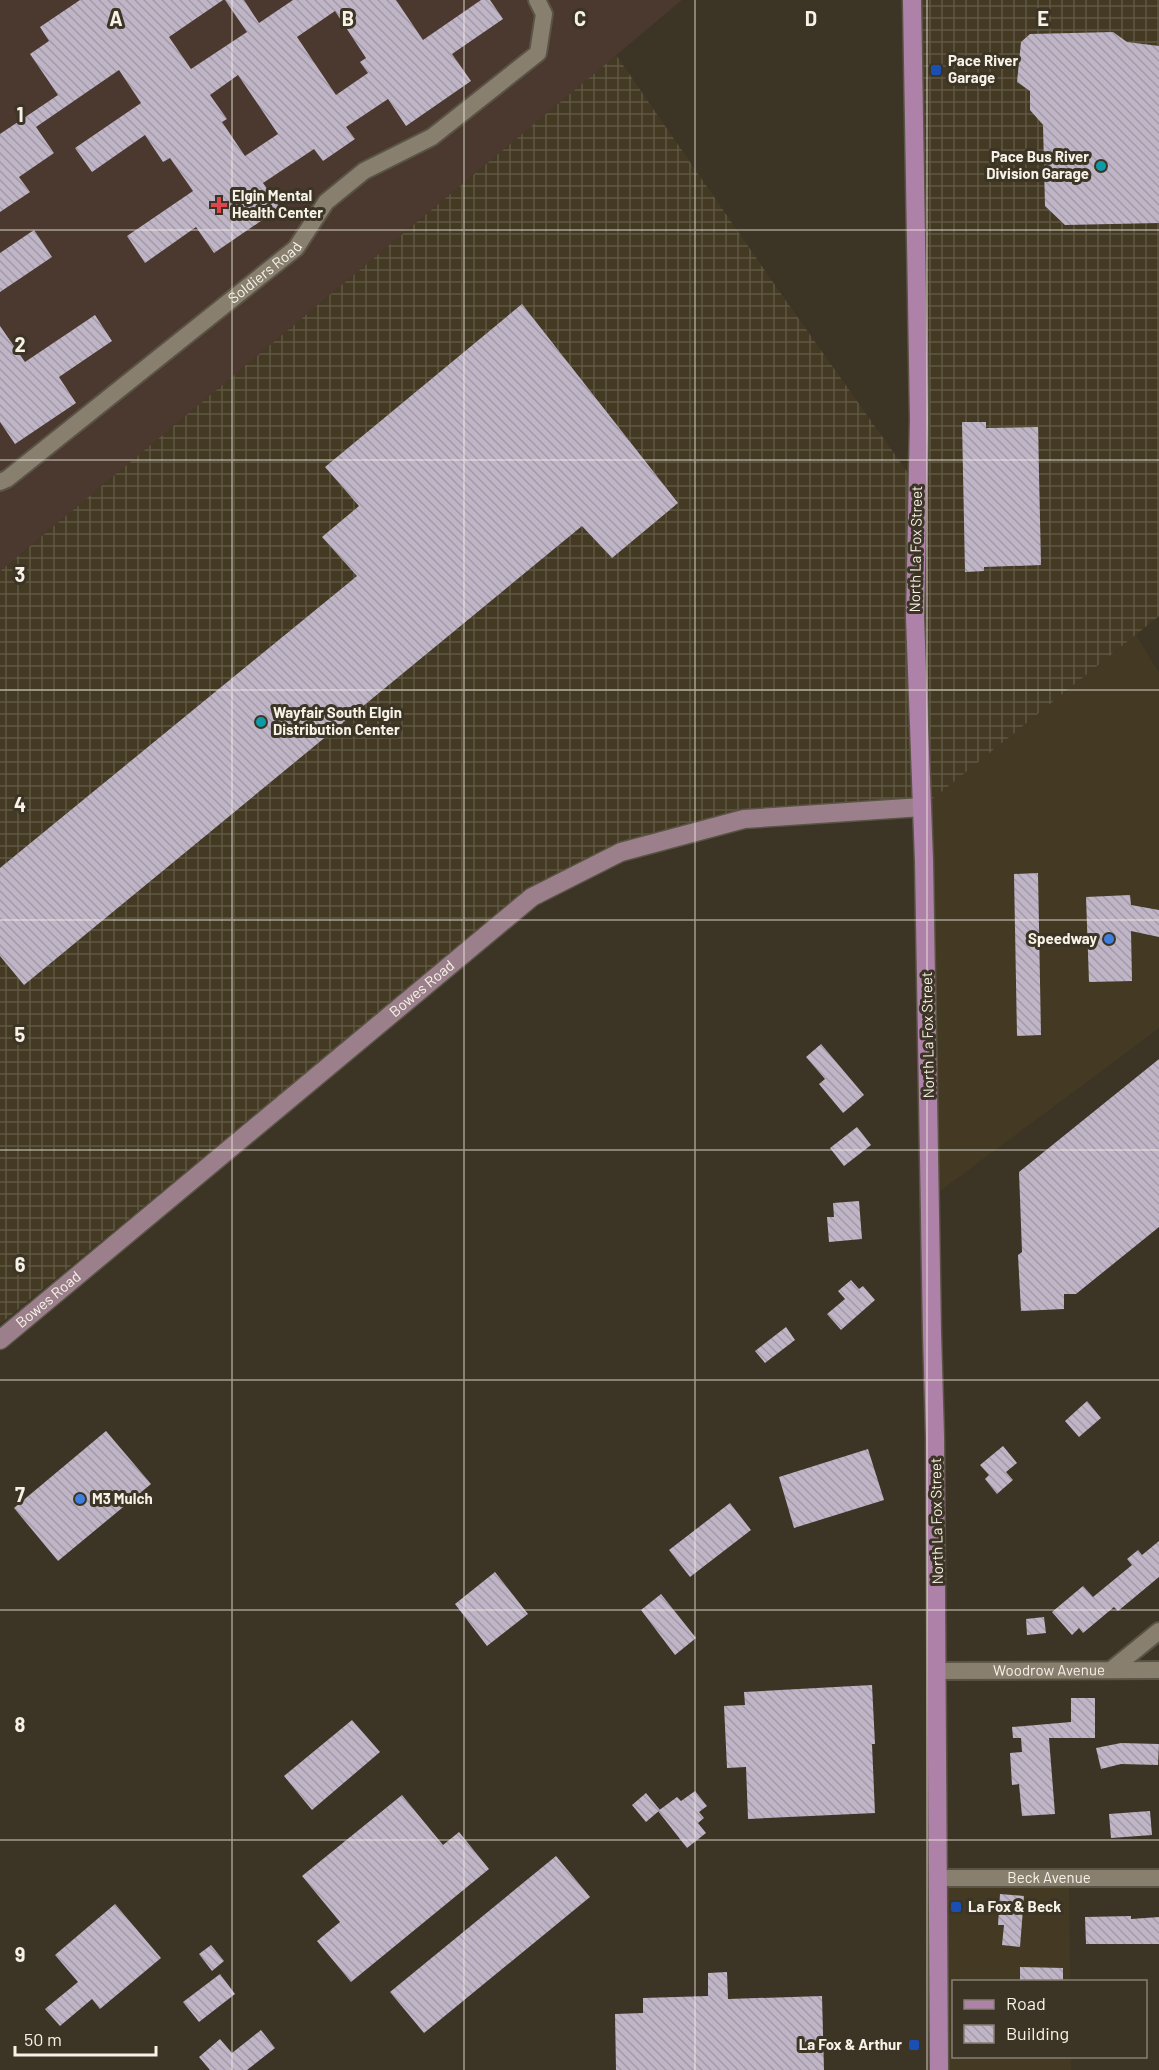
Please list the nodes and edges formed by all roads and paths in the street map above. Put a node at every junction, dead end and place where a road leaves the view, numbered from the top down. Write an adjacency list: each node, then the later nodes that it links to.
1 (537, 0): 3 (street, Soldiers Road)
2 (912, 0): 4 (main road, North La Fox Street)
3 (0, 482)
4 (922, 807): 5 (street, Bowes Road); 9 (main road, North La Fox Street)
5 (0, 1340)
6 (1159, 1631): 7 (street)
7 (1111, 1670): 8 (street, Woodrow Avenue); 9 (street, Woodrow Avenue)
8 (1159, 1670)
9 (938, 1671): 10 (main road, North La Fox Street)
10 (939, 1878): 11 (street, Beck Avenue); 12 (main road, North La Fox Street)
11 (1159, 1878)
12 (939, 2070)

